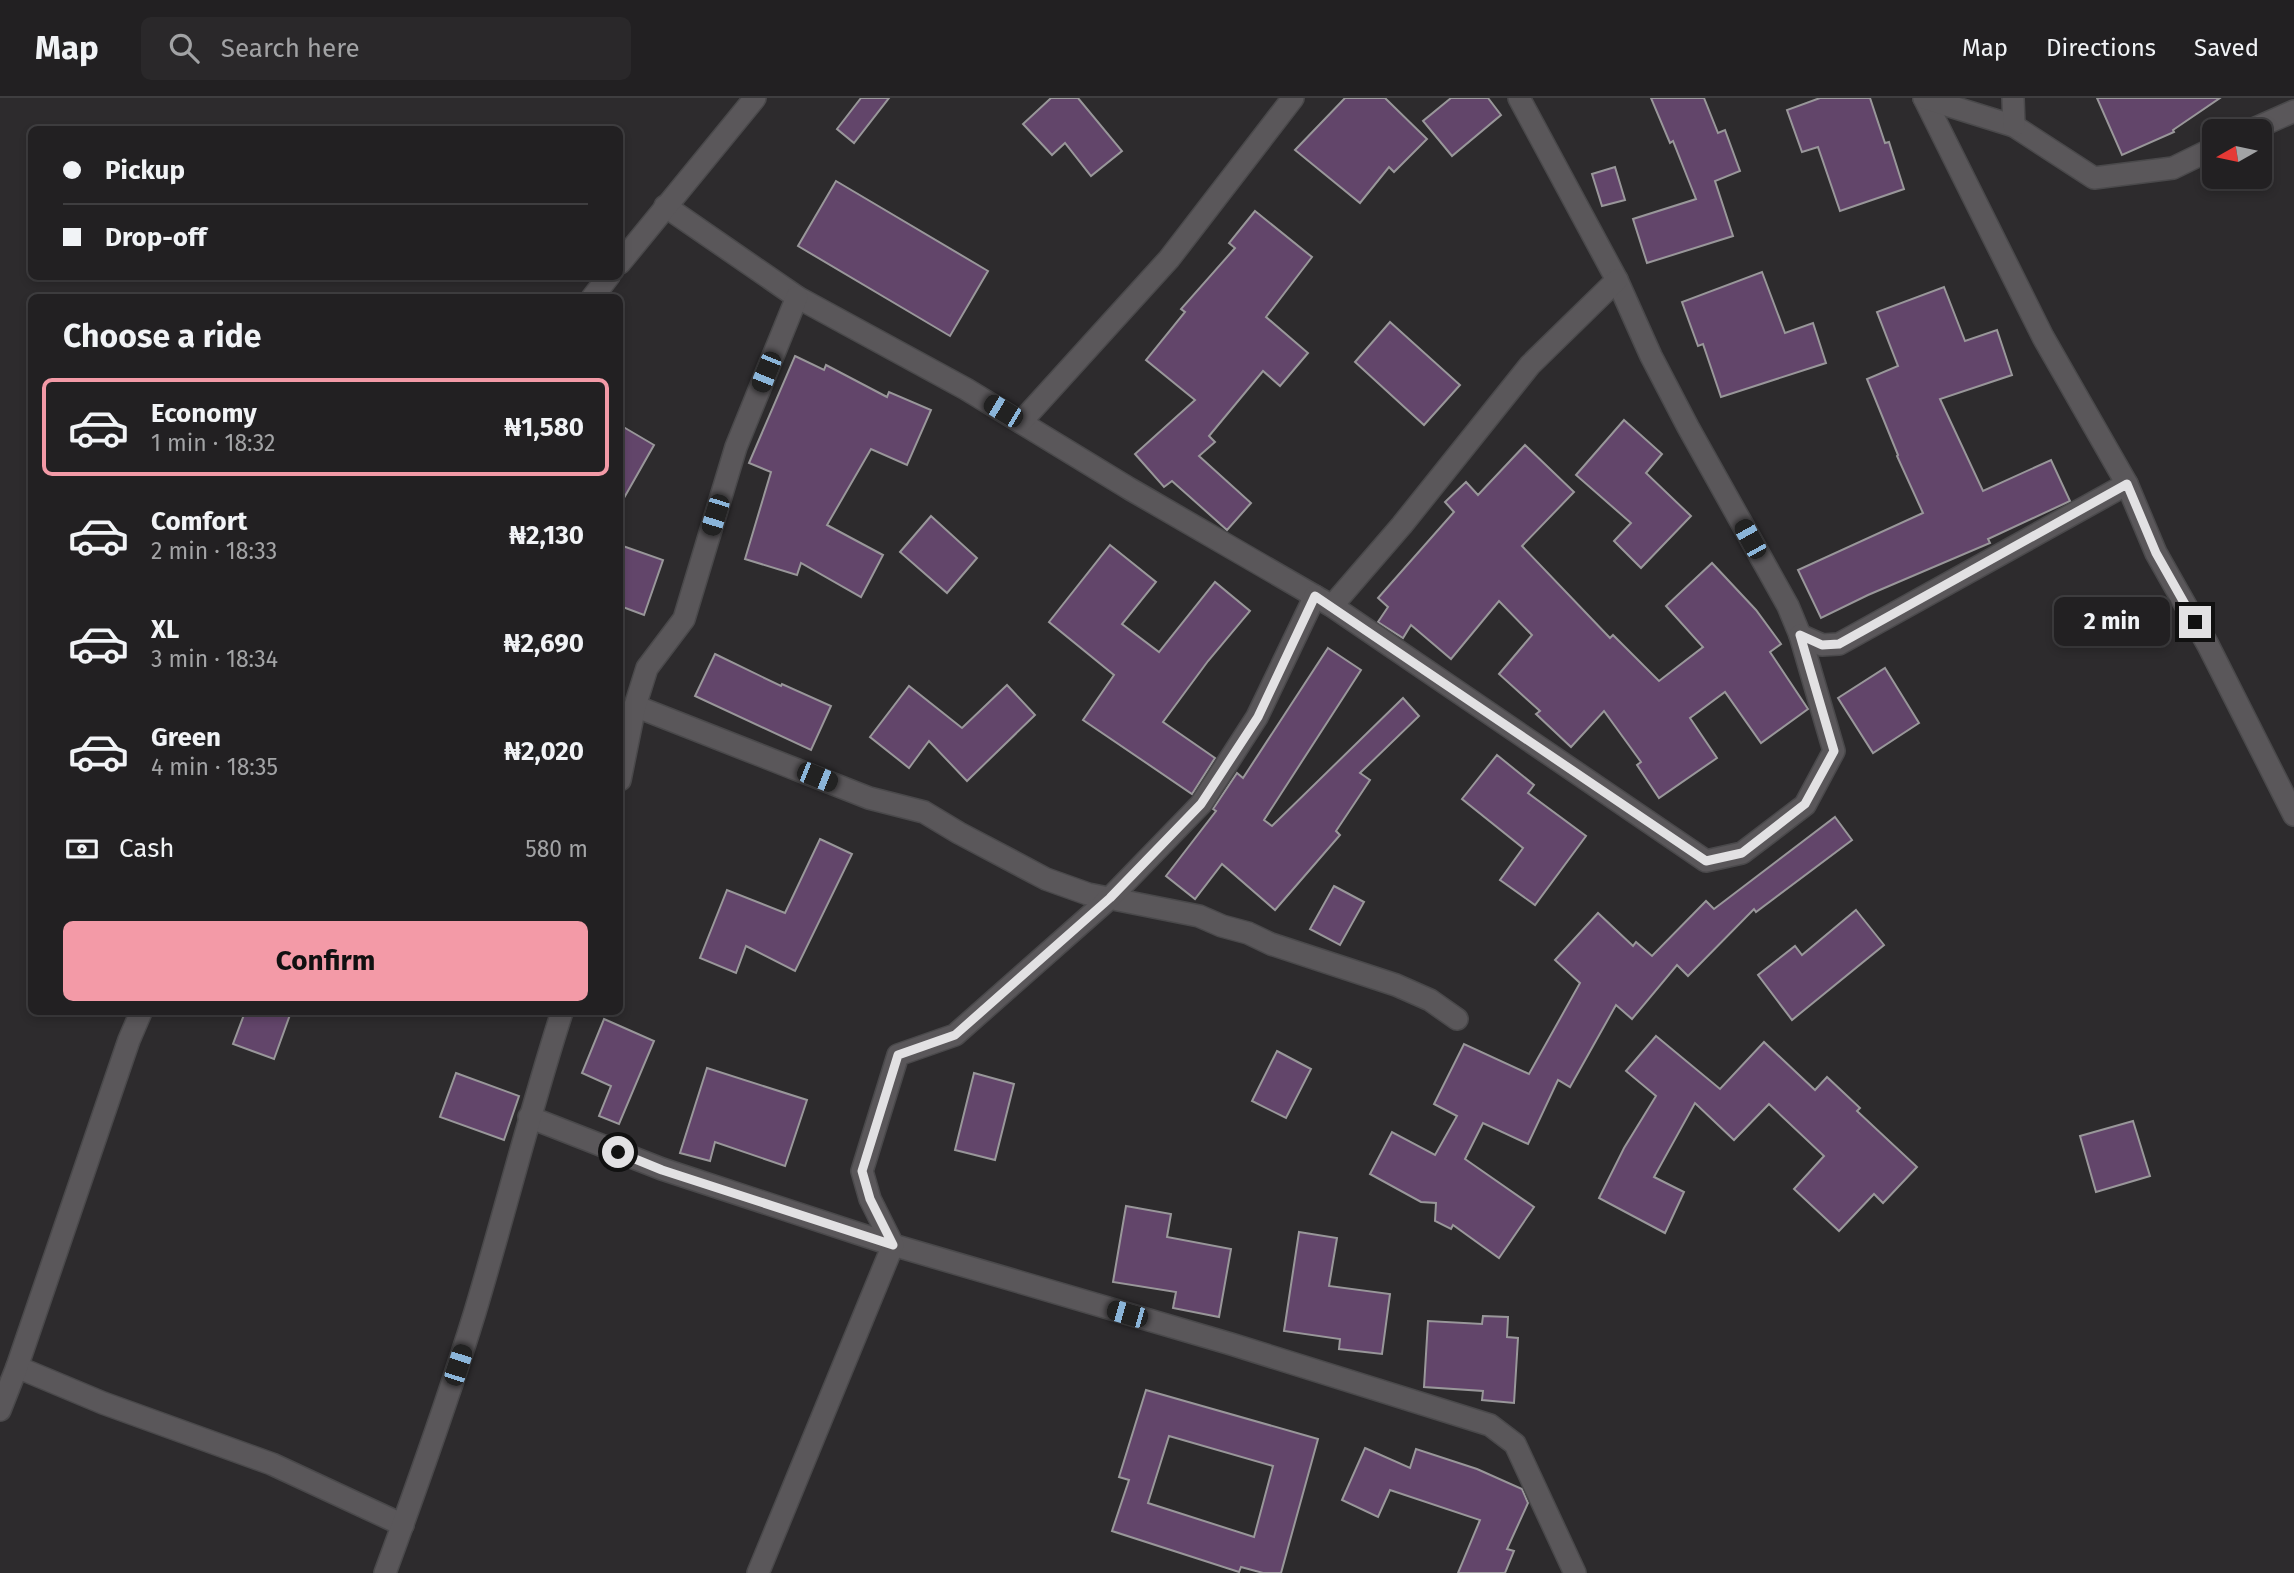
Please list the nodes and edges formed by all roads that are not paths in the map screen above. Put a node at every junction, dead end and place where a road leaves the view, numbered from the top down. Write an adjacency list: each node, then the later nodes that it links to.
1 (755, 98): 10 (street)
2 (1293, 98): 16 (street)
3 (1520, 98): 13 (street)
4 (1924, 98): 8 (street); 17 (street)
5 (2013, 98): 8 (street)
6 (2294, 111): 7 (street)
7 (2272, 121)
8 (2014, 126): 9 (street)
9 (2202, 154)
10 (665, 206): 11 (street); 15 (street)
11 (623, 259)
12 (606, 280): 14 (street)
13 (1617, 280): 18 (street); 19 (street)
14 (595, 294)
15 (797, 297): 16 (street); 20 (street)
16 (1021, 422): 18 (street)
17 (2127, 484): 19 (street); 22 (street)
18 (1323, 601): 19 (street); 23 (street)
19 (1800, 635)
20 (635, 706): 21 (street); 23 (street)
21 (623, 765)
22 (2294, 815)
23 (1110, 898): 26 (street); 28 (street)
24 (140, 1015): 29 (street)
25 (561, 1015): 27 (street)
26 (1457, 1019)
27 (529, 1117): 28 (street); 31 (street)
28 (893, 1245): 32 (street); 34 (street)
29 (17, 1367): 30 (street); 31 (street)
30 (0, 1410)
31 (403, 1525): 33 (street)
32 (762, 1572)
33 (385, 1573)
34 (1575, 1573)

